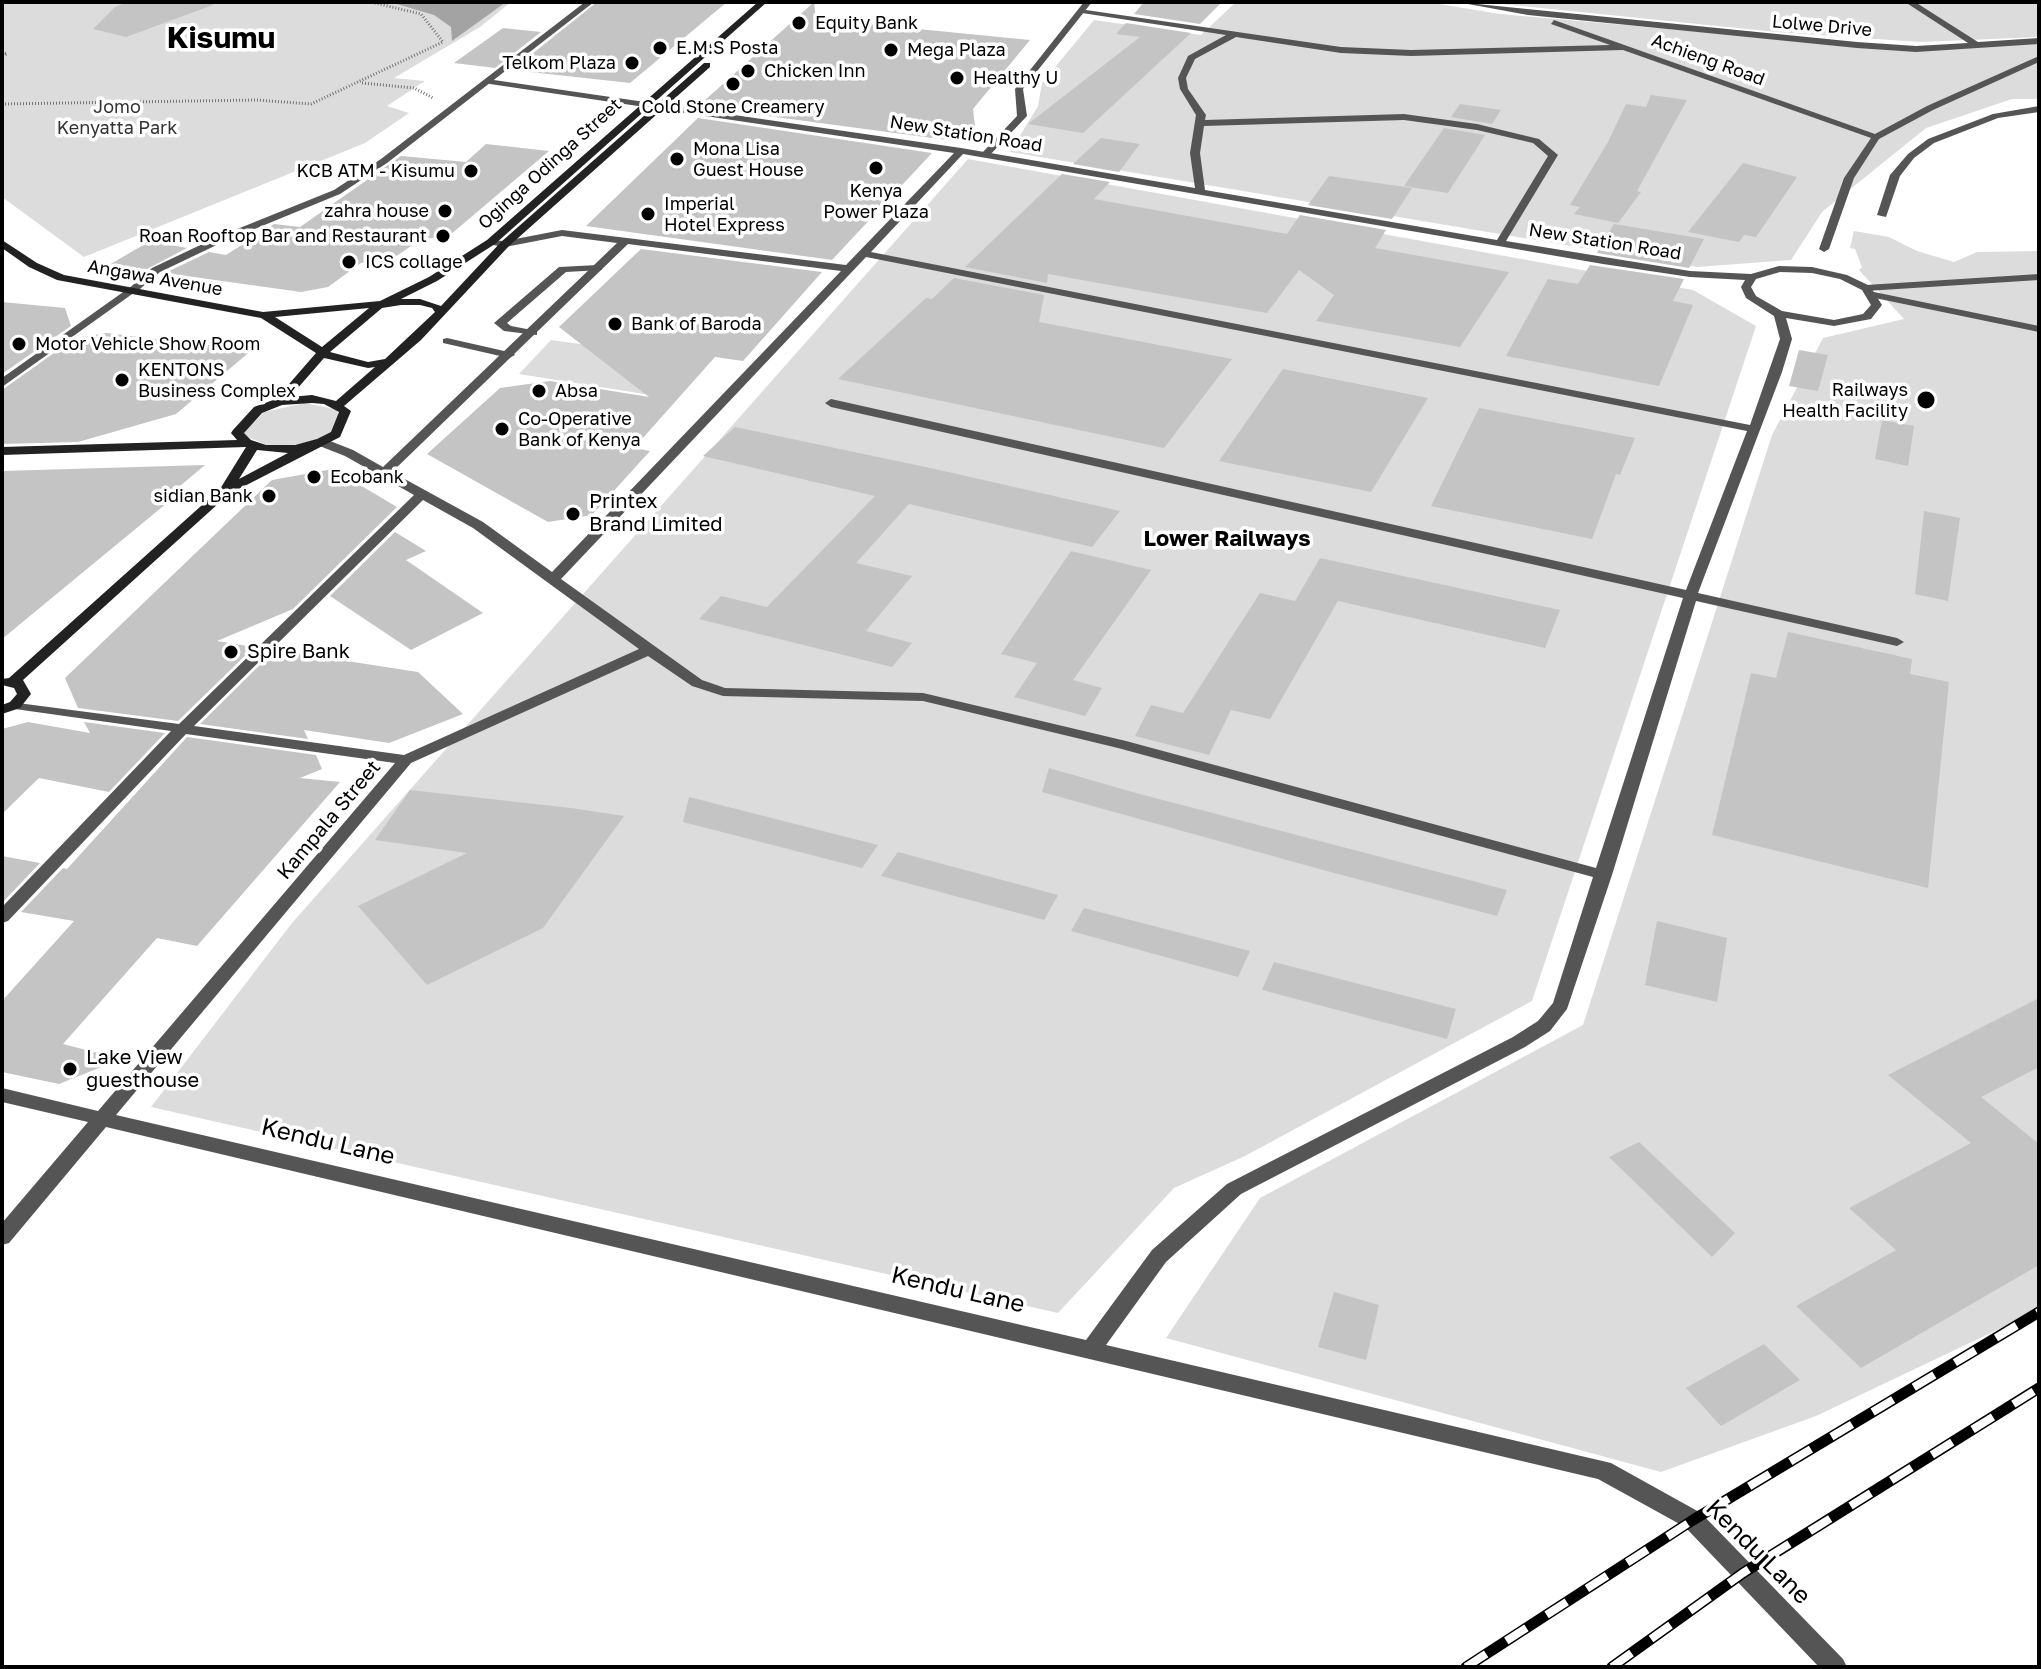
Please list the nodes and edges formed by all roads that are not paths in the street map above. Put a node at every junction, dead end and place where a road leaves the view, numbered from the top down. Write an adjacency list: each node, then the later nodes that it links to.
1 (590, 2): 14 (street)
2 (763, 2): 15 (main road, Oginga Odinga Street)
3 (776, 2): 16 (main road, Oginga Odinga Street)
4 (1088, 2): 7 (street)
5 (1461, 2): 8 (street, Lolwe Drive)
6 (1909, 2): 11 (street)
7 (1082, 11): 9 (street); 21 (street)
8 (1528, 13): 11 (street, Lolwe Drive); 12 (street, Achieng Road)
9 (1233, 35): 12 (street); 18 (street)
10 (2039, 41): 11 (street, Lolwe Drive)
11 (1978, 46)
12 (1624, 47): 19 (street, Achieng Road)
13 (2039, 59): 19 (street)
14 (490, 81): 15 (street, New Station Road); 38 (street)
15 (645, 103): 16 (street, New Station Road); 24 (main road, Oginga Odinga Street)
16 (661, 105): 20 (street, New Station Road); 28 (main road, Oginga Odinga Street)
17 (2039, 109): 23 (street)
18 (1202, 123): 22 (street); 27 (street)
19 (1876, 137): 29 (street)
20 (961, 151): 21 (street, New Station Road); 30 (street)
21 (985, 155): 22 (street, New Station Road)
22 (1200, 192): 27 (street, New Station Road)
23 (1882, 215)
24 (491, 242): 28 (street); 41 (main road, Oginga Odinga Street)
25 (624, 242): 28 (street); 31 (street); 32 (street)
26 (2, 243): 38 (main road, Angawa Avenue)
27 (1500, 243): 34 (street, New Station Road)
28 (505, 244): 44 (main road, Oginga Odinga Street)
29 (1824, 249): 33 (street); 36 (street)
30 (865, 254): 32 (street); 59 (street)
31 (598, 268): 49 (street); 49 (street)
32 (850, 269): 68 (street)
33 (1796, 269): 35 (street, New Station Road); 36 (street)
34 (1690, 274): 35 (street, New Station Road); 39 (street, New Station Road)
35 (1752, 277): 39 (street)
36 (1843, 277): 40 (street)
37 (2039, 277): 40 (street)
38 (130, 292): 46 (main road, Angawa Avenue); 55 (street)
39 (1747, 292): 45 (street, New Station Road)
40 (1870, 292): 42 (street); 43 (street)
41 (378, 306): 44 (main road, Angawa Avenue); 46 (main road, Angawa Avenue); 52 (main road, Oginga Odinga Street)
42 (1926, 308): 43 (street); 48 (street)
43 (1875, 310): 47 (street)
44 (441, 313): 54 (main road, Oginga Odinga Street)
45 (1779, 314): 47 (street); 50 (street)
46 (263, 315): 52 (main road, Angawa Avenue)
47 (1814, 322): 50 (street)
48 (2039, 329)
49 (533, 333): 53 (street)
50 (1786, 339): 59 (street)
51 (447, 341): 53 (street)
52 (324, 351): 54 (main road, Angawa Avenue); 56 (main road, Oginga Odinga Street)
53 (509, 355): 65 (street)
54 (388, 362): 58 (main road, Oginga Odinga Street)
55 (2, 383)
56 (280, 402): 58 (main road); 61 (main road)
57 (831, 403): 69 (street)
58 (338, 405): 60 (main road)
59 (1754, 429): 69 (street)
60 (336, 434): 62 (main road); 64 (street)
61 (246, 441): 62 (main road); 63 (main road); 66 (main road)
62 (316, 444): 64 (street); 66 (main road)
63 (2, 451)
64 (349, 453): 65 (street)
65 (383, 473): 67 (street)
66 (225, 491): 72 (main road)
67 (421, 495): 68 (street); 74 (street)
68 (552, 580): 71 (street)
69 (1691, 594): 70 (street); 76 (street)
70 (1897, 642)
71 (649, 650): 75 (street, Kampala Street); 76 (street)
72 (7, 682): 73 (main road)
73 (8, 708): 74 (street)
74 (180, 731): 75 (street); 77 (street)
75 (406, 760): 79 (street, Kampala Street)
76 (1604, 875): 81 (street)
77 (2, 917)
78 (2, 1095): 79 (street, Kendu Lane)
79 (105, 1117): 80 (street, Kampala Street); 81 (street, Kendu Lane)
80 (2, 1237)
81 (1092, 1348): 82 (street, Kendu Lane)
82 (1835, 1667)

